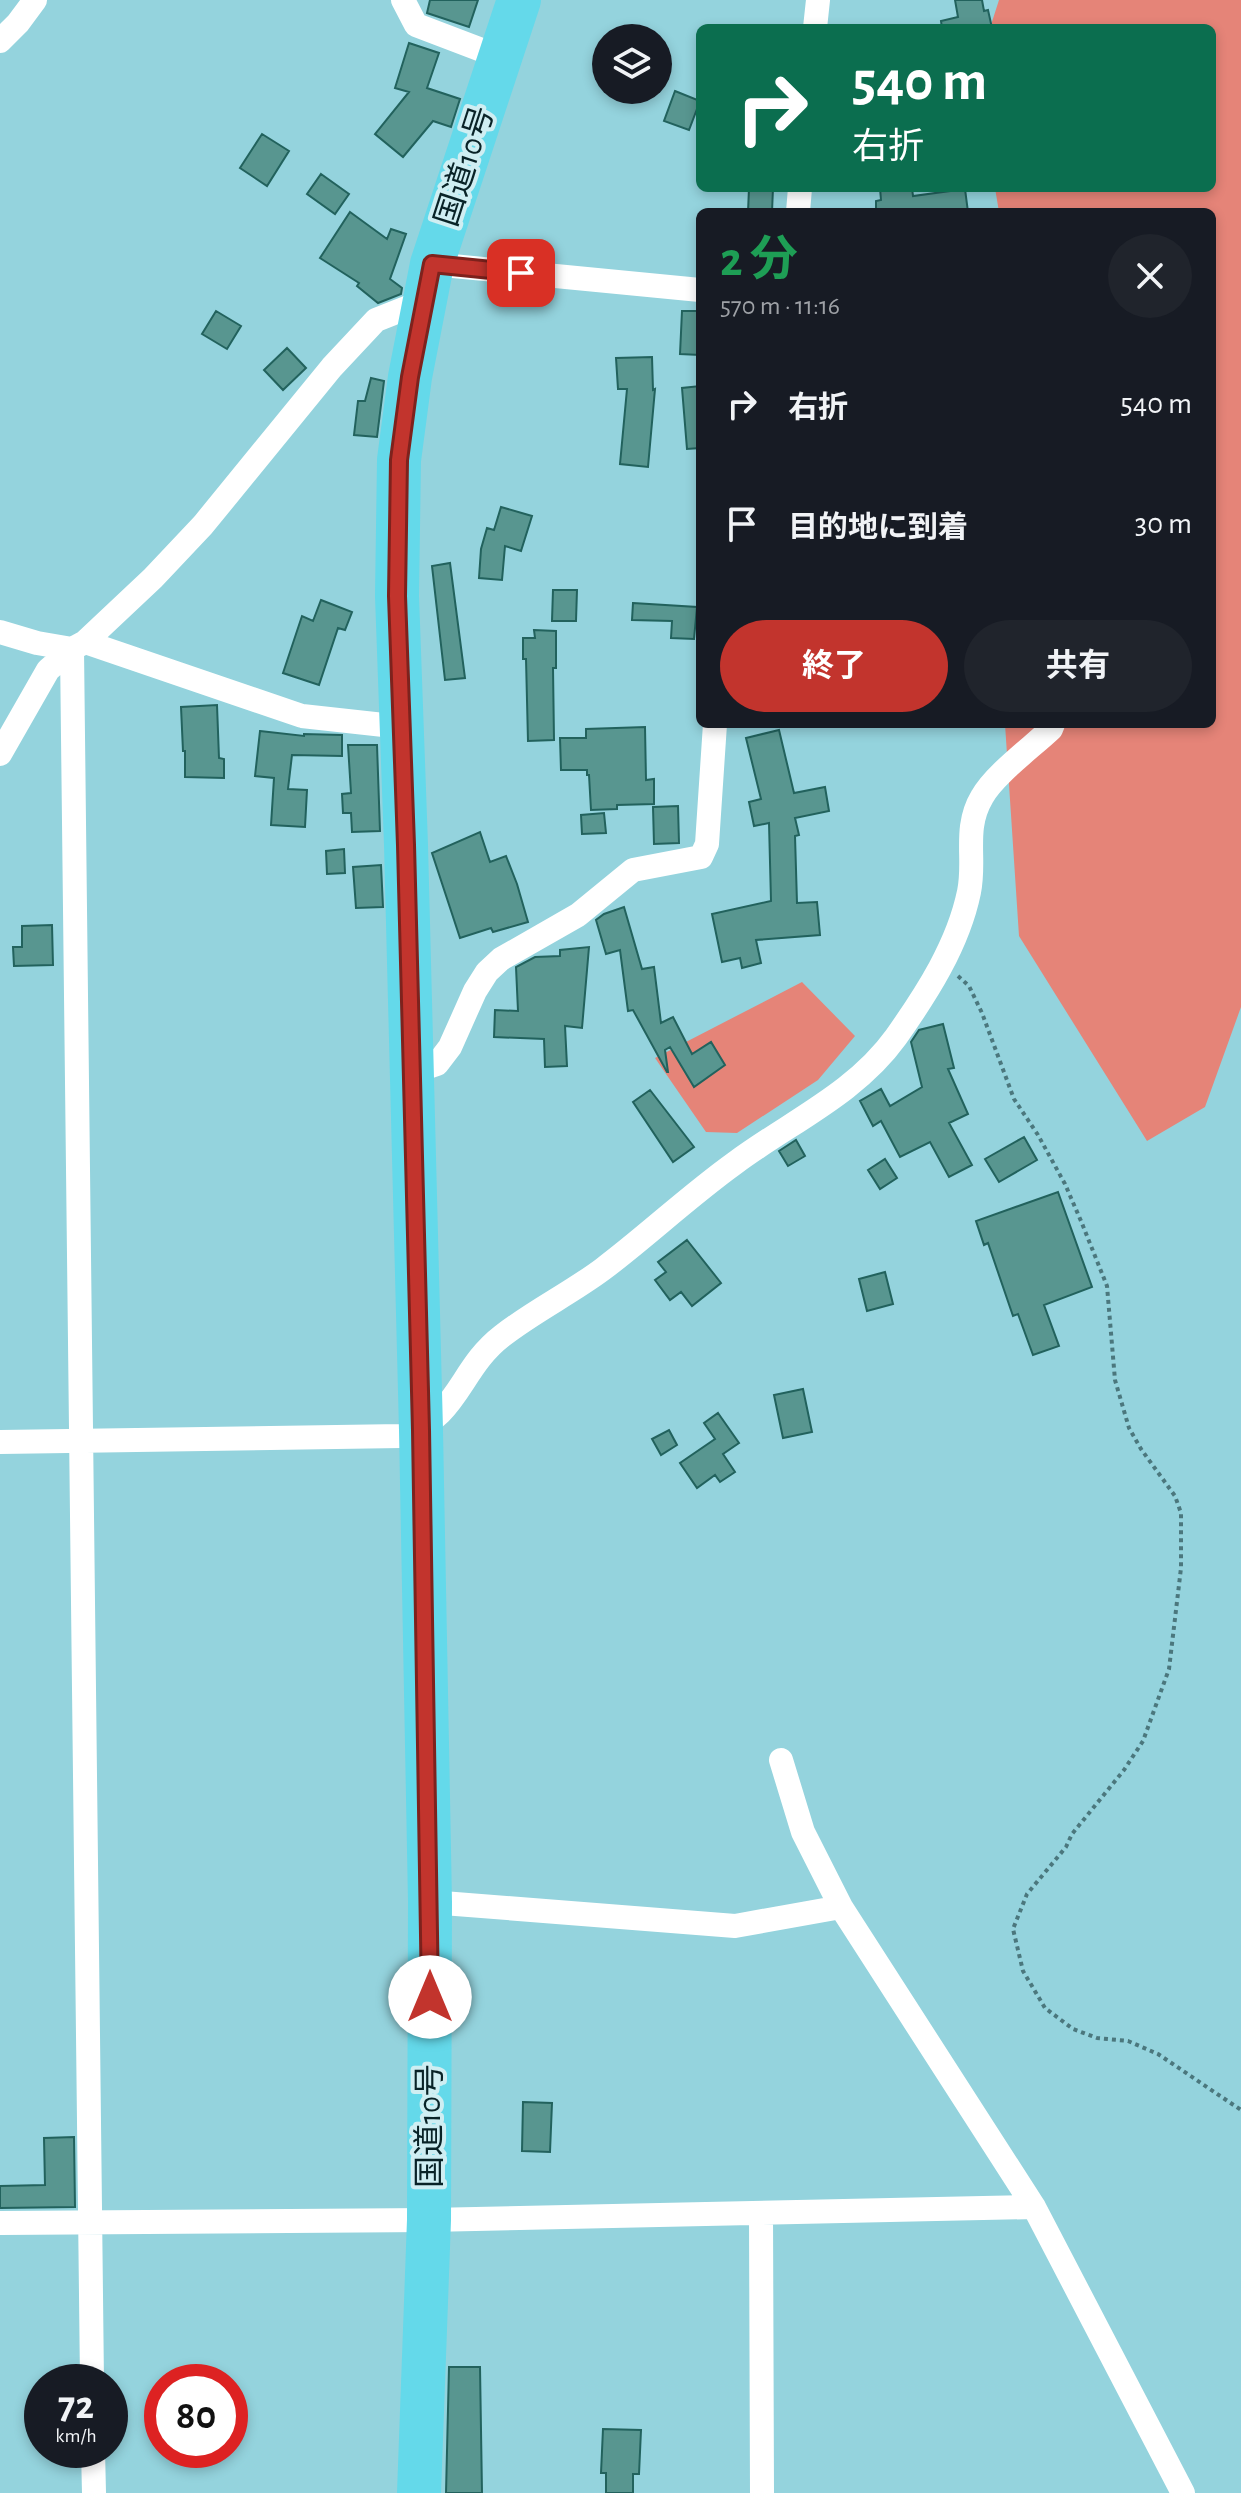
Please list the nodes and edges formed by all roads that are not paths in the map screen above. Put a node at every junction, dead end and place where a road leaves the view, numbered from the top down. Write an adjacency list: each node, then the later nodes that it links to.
1 (35, 0): 6 (street)
2 (403, 0): 7 (street)
3 (519, 0): 7 (highway, 国道10号)
4 (818, 0): 5 (street)
5 (815, 24)
6 (0, 41)
7 (500, 57): 8 (highway, 国道10号)
8 (428, 283): 9 (street); 11 (street); 12 (highway, 国道10号)
9 (696, 290)
10 (0, 632): 11 (street)
11 (78, 645): 12 (street); 15 (street); 18 (street)
12 (402, 727): 16 (highway, 国道10号)
13 (715, 728): 16 (street)
14 (1051, 728): 17 (street)
15 (0, 754)
16 (411, 1073): 17 (highway, 国道10号)
17 (421, 1430): 18 (street); 21 (highway, 国道10号)
18 (80, 1441): 19 (street); 26 (street)
19 (0, 1442)
20 (781, 1760): 22 (street)
21 (430, 1902): 22 (street); 25 (highway, 国道10号)
22 (841, 1907): 23 (street)
23 (1034, 2207): 24 (street); 33 (street)
24 (761, 2214): 25 (street); 32 (street)
25 (429, 2220): 26 (street); 31 (highway, 国道10号)
26 (89, 2222): 27 (street); 28 (street)
27 (0, 2223)
28 (92, 2364)
29 (93, 2468): 30 (street)
30 (94, 2493)
31 (419, 2493)
32 (762, 2493)
33 (1183, 2493)

